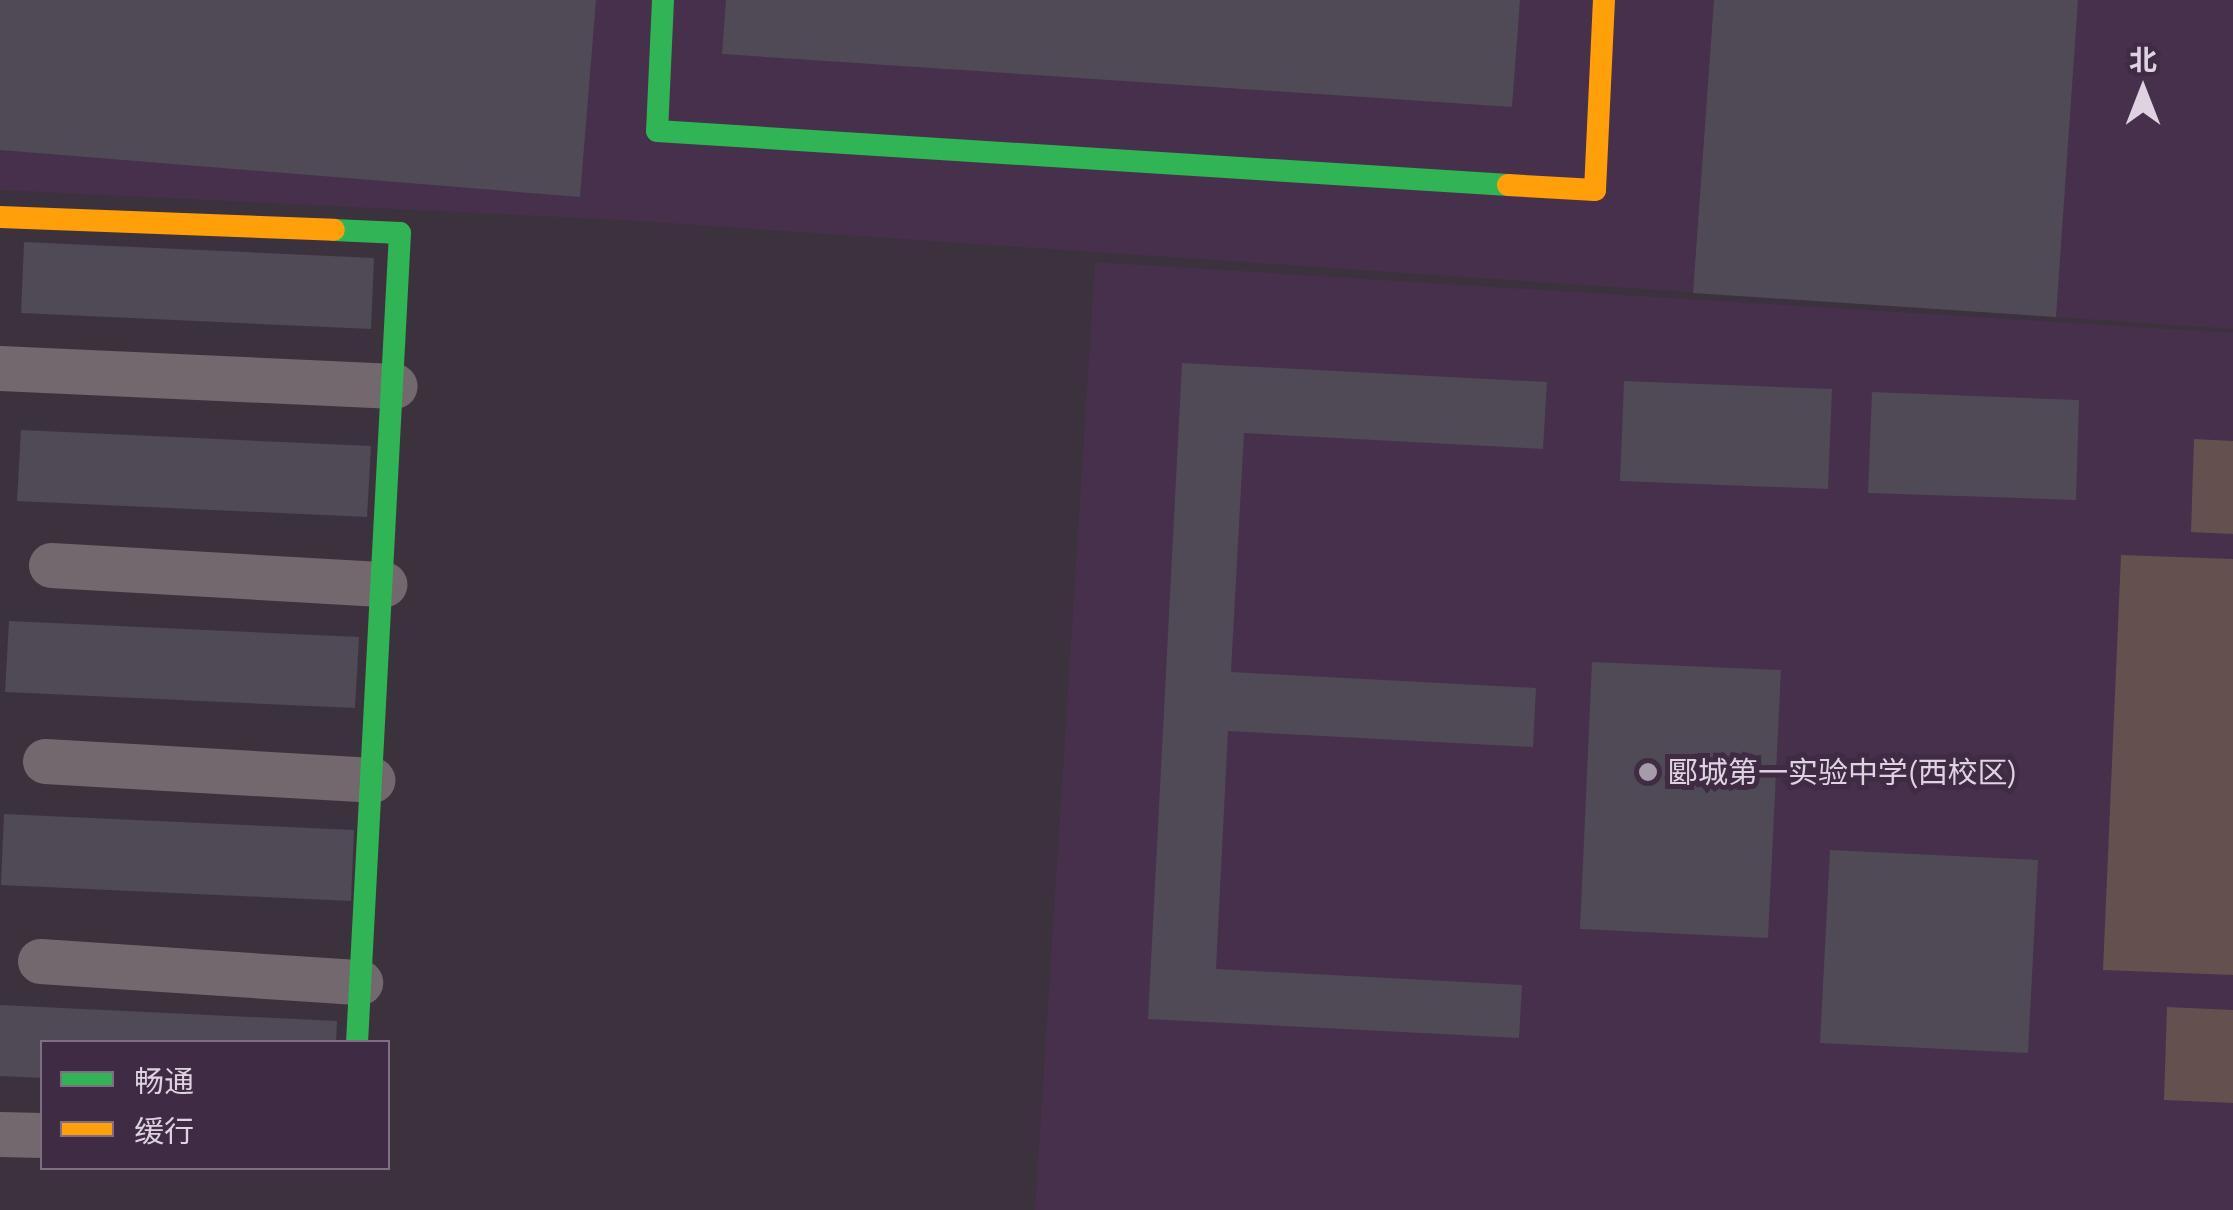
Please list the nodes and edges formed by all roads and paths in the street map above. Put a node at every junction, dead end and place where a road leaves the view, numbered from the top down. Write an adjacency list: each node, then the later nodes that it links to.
1 (664, 0): 2 (street)
2 (1604, 0)
3 (0, 217): 5 (street)
4 (0, 368): 5 (street)
5 (395, 386): 7 (street)
6 (51, 565): 7 (street)
7 (384, 584): 9 (street)
8 (45, 762): 9 (street)
9 (372, 780): 11 (street)
10 (40, 962): 11 (street)
11 (360, 982): 12 (street)
12 (357, 1040)
13 (0, 1134): 14 (street)
14 (40, 1135)

